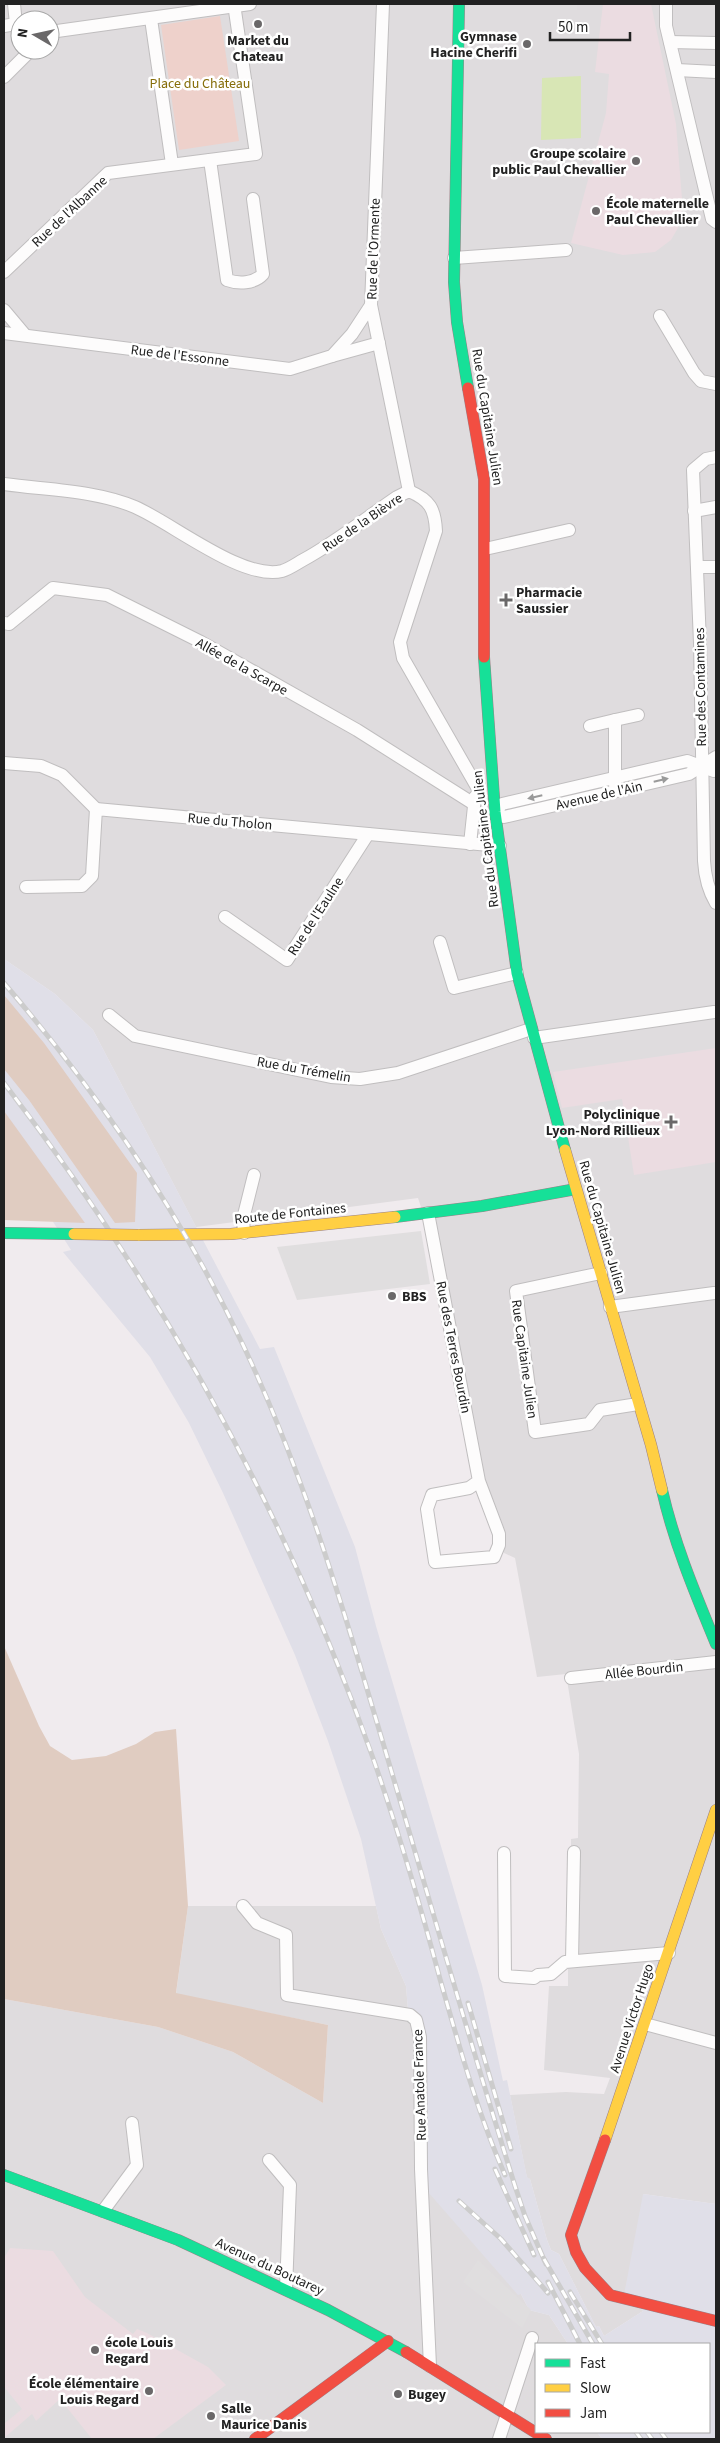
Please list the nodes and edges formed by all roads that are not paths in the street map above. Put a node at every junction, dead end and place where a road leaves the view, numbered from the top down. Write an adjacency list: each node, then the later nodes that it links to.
1 (250, 4): 5 (street)
2 (383, 4): 21 (street, Rue de l'Ormente)
3 (459, 4): 19 (street, Rue du Capitaine Julien)
4 (666, 4): 8 (street)
5 (234, 5): 6 (street); 14 (street)
6 (151, 19): 7 (street); 15 (street)
7 (60, 31)
8 (670, 42): 9 (street); 11 (street)
9 (716, 43)
10 (21, 60): 13 (street)
11 (678, 70): 12 (street); 17 (street)
12 (716, 72)
13 (4, 77)
14 (210, 160): 15 (street); 16 (street)
15 (172, 164): 20 (street, Rue de l'Albanne)
16 (253, 199)
17 (716, 222)
18 (566, 250): 19 (street)
19 (454, 258): 35 (street, Rue du Capitaine Julien)
20 (4, 272)
21 (371, 305): 26 (street, Rue de l'Ormente); 27 (street)
22 (4, 310): 25 (street)
23 (660, 316): 28 (street)
24 (4, 333): 25 (street, Rue de l'Essonne)
25 (25, 335): 27 (street, Rue de l'Essonne)
26 (379, 343): 27 (street, Rue de l'Essonne); 31 (street, Rue de l'Ormente)
27 (332, 356)
28 (716, 384)
29 (716, 457): 33 (street, Rue des Contamines)
30 (4, 484): 31 (street, Rue de la Bièvre)
31 (409, 491): 48 (street, Rue de la Bièvre)
32 (716, 507): 33 (street)
33 (694, 511): 36 (street, Rue des Contamines)
34 (569, 530): 35 (street)
35 (485, 549): 46 (street, Rue du Capitaine Julien)
36 (697, 567): 37 (street); 44 (street, Rue des Contamines)
37 (716, 567)
38 (4, 623): 49 (street, Allée de la Scarpe)
39 (638, 715): 40 (street)
40 (615, 720): 41 (street); 47 (street)
41 (590, 726)
42 (716, 757): 44 (street, Avenue de l'Ain)
43 (4, 763): 50 (street)
44 (702, 766): 45 (street); 47 (street, Avenue de l'Ain); 56 (street, Rue des Contamines)
45 (716, 770)
46 (492, 781): 48 (street); 51 (street, Rue du Capitaine Julien)
47 (615, 784): 51 (street, Avenue de l'Ain)
48 (477, 787): 49 (street)
49 (474, 804): 53 (street)
50 (96, 809): 52 (street, Rue du Tholon); 55 (street)
51 (495, 812): 54 (street, Rue du Capitaine Julien)
52 (368, 834): 53 (street, Rue du Tholon); 57 (street, Rue de l'Eaulne)
53 (470, 844): 54 (street, Rue du Tholon)
54 (500, 846): 59 (street, Rue du Capitaine Julien)
55 (26, 887)
56 (716, 903)
57 (225, 917)
58 (440, 942): 59 (street)
59 (517, 974): 62 (street, Rue du Capitaine Julien)
60 (714, 1012): 62 (street, Rue du Trémelin)
61 (109, 1015): 62 (street, Rue du Trémelin)
62 (532, 1033): 64 (street, Rue du Capitaine Julien)
63 (254, 1175): 67 (street)
64 (576, 1189): 65 (street, Route de Fontaines); 68 (street, Rue du Capitaine Julien)
65 (428, 1213): 67 (street, Route de Fontaines); 72 (street, Rue des Terres Bourdin)
66 (4, 1232): 67 (street, Route de Fontaines, bridge)
67 (244, 1233)
68 (601, 1273): 70 (street, Rue du Capitaine Julien); 71 (street, Rue Capitaine Julien)
69 (714, 1293): 70 (street)
70 (610, 1307): 71 (street, Rue du Capitaine Julien)
71 (638, 1404): 73 (street, Rue du Capitaine Julien)
72 (479, 1481): 72 (street, Rue des Terres Bourdin)
73 (716, 1644)
74 (716, 1662): 75 (street, Allée Bourdin)
75 (572, 1678)
76 (716, 1810): 80 (street, Avenue Victor Hugo)
77 (574, 1852): 81 (street)
78 (504, 1853): 81 (street)
79 (243, 1906): 92 (street, Rue Anatole France)
80 (669, 1953): 81 (street); 82 (street, Avenue Victor Hugo)
81 (572, 1962)
82 (645, 2024): 83 (street); 89 (street, Avenue Victor Hugo)
83 (716, 2043)
84 (132, 2123): 87 (street)
85 (269, 2160): 88 (street)
86 (4, 2175): 87 (street, Avenue du Boutarey)
87 (103, 2212): 88 (street, Avenue du Boutarey)
88 (286, 2290): 91 (street, Avenue du Boutarey)
89 (716, 2321)
90 (532, 2338): 93 (street)
91 (388, 2340): 92 (street, Avenue du Boutarey); 95 (street)
92 (430, 2366): 93 (street, Avenue du Boutarey)
93 (508, 2415): 94 (street, Avenue du Boutarey); 96 (street)
94 (535, 2432)
95 (255, 2439)
96 (499, 2439)

